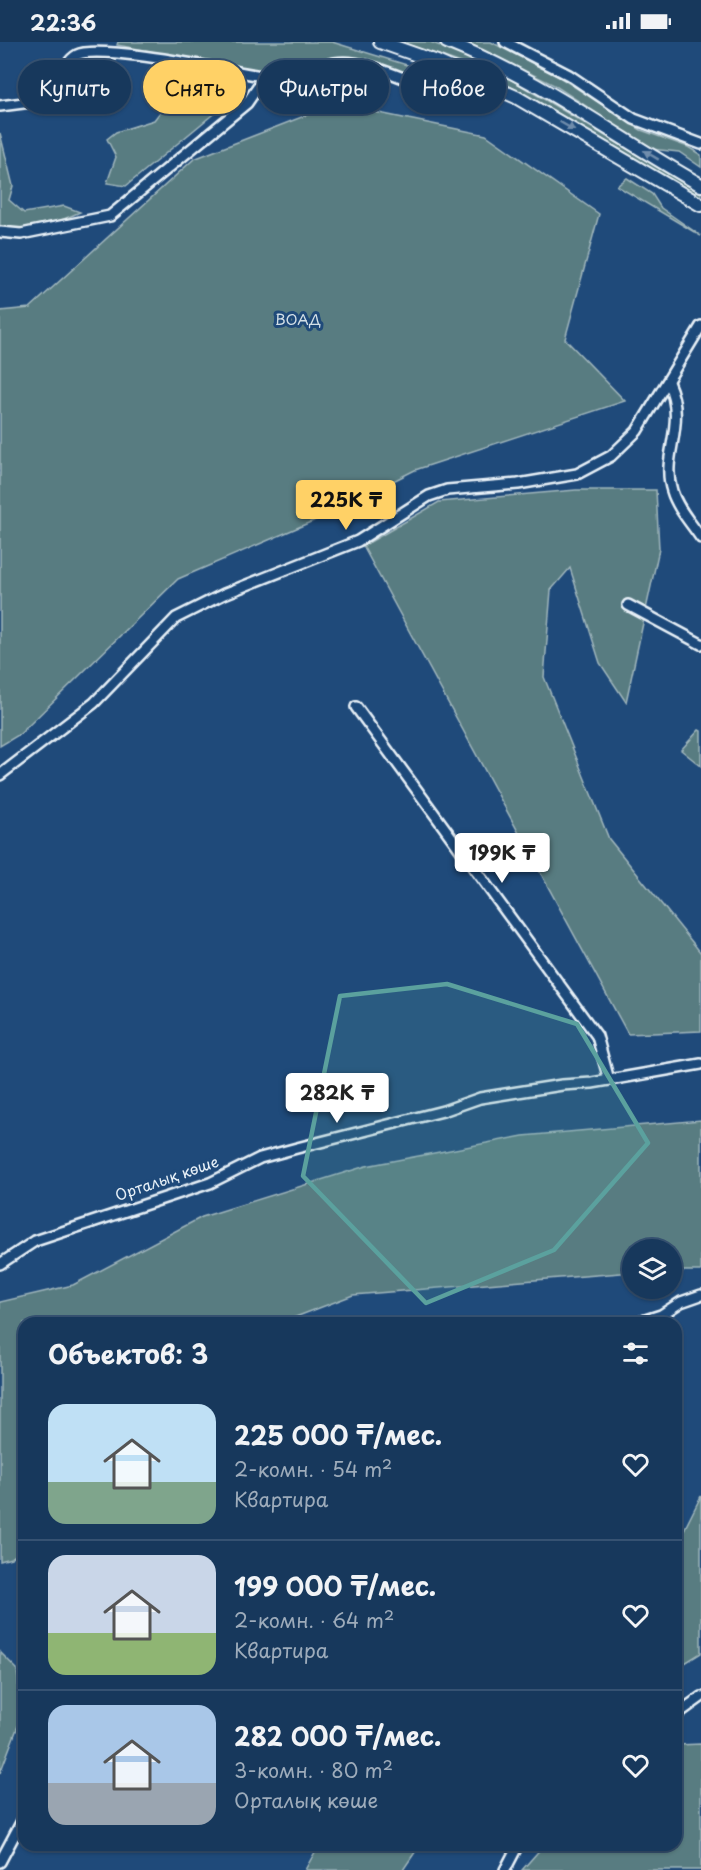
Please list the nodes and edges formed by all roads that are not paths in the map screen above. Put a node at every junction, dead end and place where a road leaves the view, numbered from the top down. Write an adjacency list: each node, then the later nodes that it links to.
1 (380, 42): 4 (main road)
2 (447, 42): 10 (main road, one-way to 2)
3 (506, 42): 9 (street)
4 (431, 60)
5 (258, 76): 8 (street)
6 (258, 87): 12 (street)
7 (506, 93): 11 (main road, one-way to 11)
8 (0, 106)
9 (701, 144)
10 (701, 183)
11 (701, 207)
12 (0, 231)
13 (701, 326): 14 (street)
14 (668, 382): 15 (street); 19 (street)
15 (701, 538)
16 (628, 605): 17 (street)
17 (701, 644)
18 (356, 707): 21 (street)
19 (0, 775)
20 (701, 1064): 21 (street, Орталық көше)
21 (609, 1080): 22 (street, Орталық көше)
22 (0, 1264)
23 (701, 1295): 24 (street)
24 (655, 1317)
25 (701, 1697): 26 (street)
26 (682, 1711)
27 (18, 1828): 29 (street)
28 (515, 1851): 30 (street)
29 (0, 1862)
30 (505, 1870)

